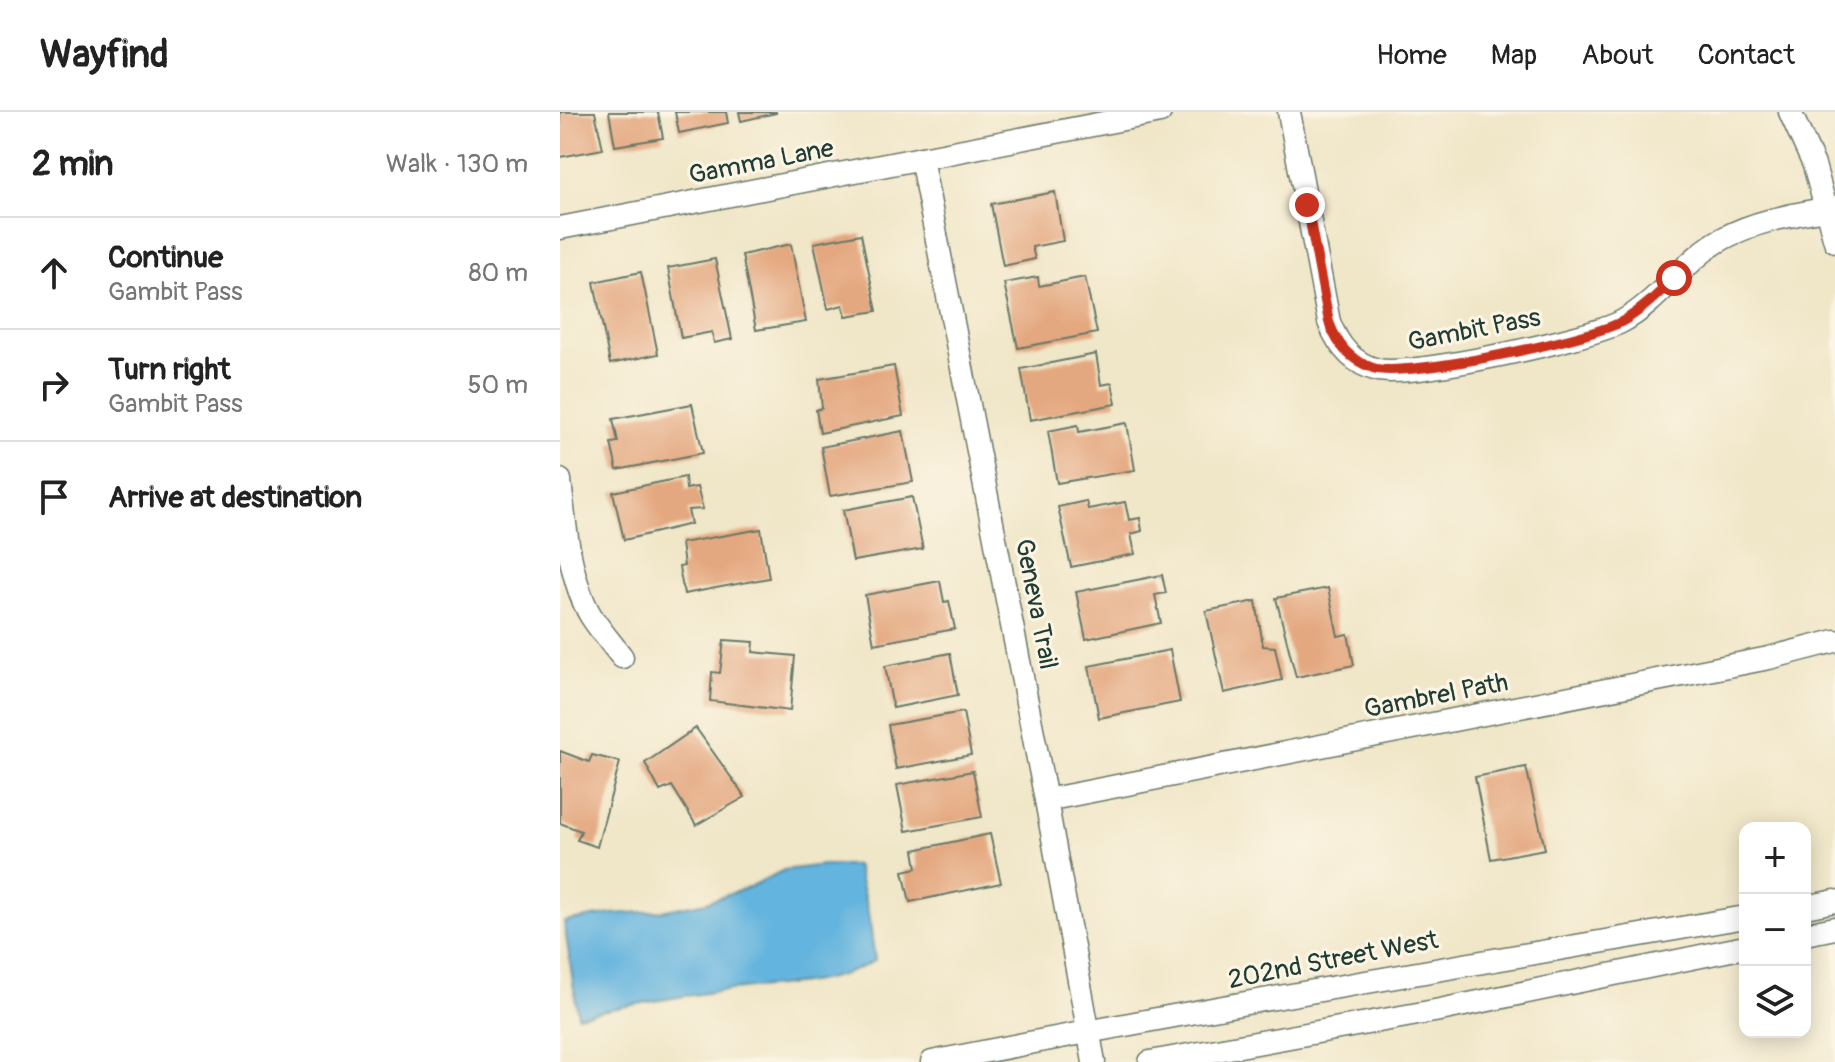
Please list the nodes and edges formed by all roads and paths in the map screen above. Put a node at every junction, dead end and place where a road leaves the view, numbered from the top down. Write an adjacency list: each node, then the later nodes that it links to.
1 (1160, 112): 4 (street, Gamma Lane)
2 (1289, 112): 5 (street, Gambit Pass)
3 (1790, 112): 5 (street)
4 (921, 158): 6 (street, Gamma Lane); 11 (street, Geneva Trail)
5 (1831, 208): 7 (street)
6 (560, 228)
7 (1835, 241)
8 (560, 480): 10 (street)
9 (1835, 641): 11 (street, Gambrel Path)
10 (622, 657)
11 (1046, 800): 18 (street, Geneva Trail)
12 (1835, 901): 13 (street)
13 (1811, 906)
14 (1739, 918): 18 (street, 202nd Street West)
15 (1835, 928): 16 (street)
16 (1811, 933)
17 (1739, 948): 21 (street)
18 (1088, 1031): 19 (street, 202nd Street West); 20 (street, Geneva Trail)
19 (932, 1062)
20 (1094, 1062)
21 (1150, 1062)

